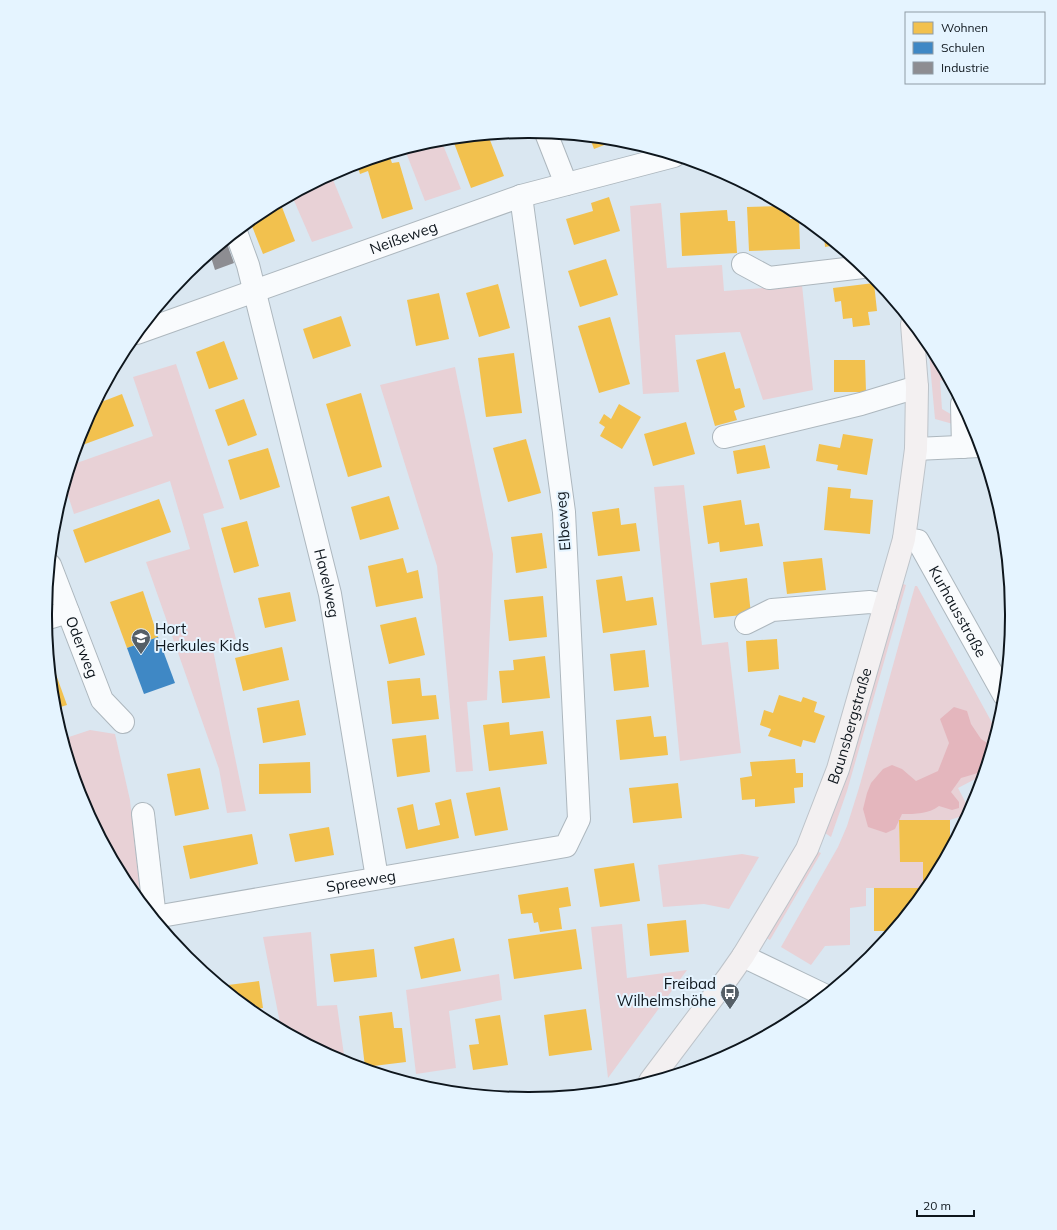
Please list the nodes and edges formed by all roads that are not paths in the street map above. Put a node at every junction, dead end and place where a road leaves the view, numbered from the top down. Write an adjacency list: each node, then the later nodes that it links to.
1 (548, 139): 3 (street)
2 (664, 159): 3 (street, Neißeweg)
3 (566, 184): 4 (street, Neißeweg)
4 (521, 196): 8 (street, Neißeweg); 25 (street, Elbeweg)
5 (238, 237): 8 (street, Havelweg)
6 (743, 264): 7 (street)
7 (855, 268)
8 (254, 292): 9 (street, Neißeweg); 26 (street, Havelweg)
9 (148, 327)
10 (913, 333): 11 (main road, Baunsbergstraße)
11 (917, 387): 13 (street); 15 (main road, Baunsbergstraße)
12 (969, 433): 14 (street)
13 (724, 436)
14 (972, 446): 15 (street)
15 (916, 448): 16 (main road, Baunsbergstraße)
16 (904, 539): 18 (main road, Baunsbergstraße); 22 (street, Kurhausstraße)
17 (54, 575): 19 (street, Oderweg)
18 (885, 605): 21 (street); 29 (main road, Baunsbergstraße)
19 (68, 612): 20 (street); 23 (street, Oderweg)
20 (52, 617)
21 (746, 623)
22 (999, 687)
23 (123, 722)
24 (143, 814): 27 (street)
25 (566, 846): 26 (street, Spreeweg)
26 (377, 878): 28 (street, Spreeweg)
27 (154, 910)
28 (160, 917)
29 (743, 956): 30 (street); 31 (main road, Baunsbergstraße)
30 (819, 993)
31 (655, 1074)

